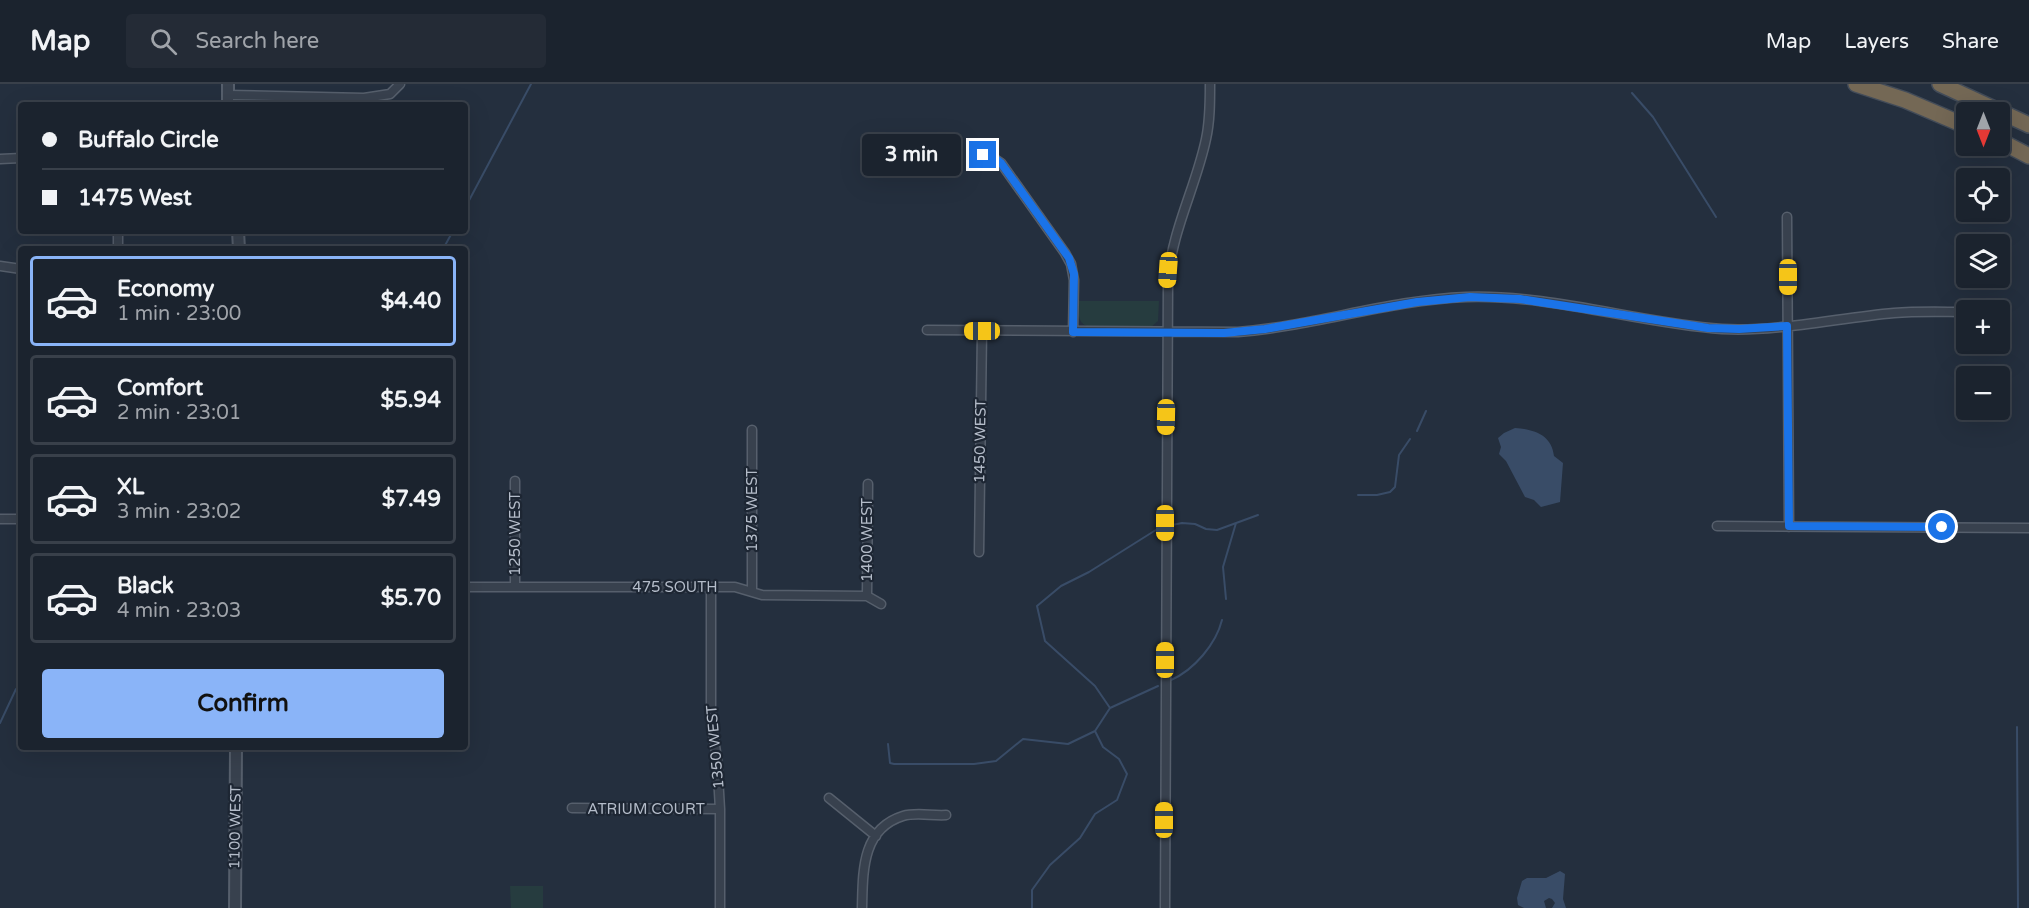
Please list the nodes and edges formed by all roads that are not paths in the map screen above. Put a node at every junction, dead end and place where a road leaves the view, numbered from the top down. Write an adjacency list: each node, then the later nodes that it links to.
1 (400, 84): 6 (street)
2 (1210, 84): 22 (street)
3 (1856, 84): 7 (highway)
4 (1940, 84): 8 (highway)
5 (228, 95): 6 (street)
6 (364, 102)
7 (1956, 122)
8 (2029, 125)
9 (2010, 146): 11 (highway)
10 (983, 155): 21 (street)
11 (2029, 156)
12 (18, 158): 13 (street)
13 (0, 159)
14 (1787, 217): 18 (street)
15 (0, 266): 16 (street)
16 (18, 269)
17 (1956, 312): 18 (street)
18 (1787, 326): 22 (street); 29 (street)
19 (927, 330): 20 (street)
20 (982, 331): 21 (street); 31 (street, 1450 WEST)
21 (1073, 332): 22 (street)
22 (1167, 333): 47 (street)
23 (752, 430): 35 (street, 1375 WEST)
24 (515, 481): 33 (street, 1250 WEST)
25 (868, 484): 36 (street, 1400 WEST)
26 (0, 519): 27 (street)
27 (18, 519)
28 (1717, 526): 29 (street)
29 (1789, 526): 30 (street)
30 (2029, 528)
31 (979, 552)
32 (468, 587): 33 (street, 475 SOUTH)
33 (515, 587): 34 (street, 475 SOUTH)
34 (711, 587): 35 (street, 475 SOUTH); 41 (street, 1350 WEST)
35 (752, 591): 36 (street, 475 SOUTH)
36 (867, 596): 37 (street, 475 SOUTH)
37 (881, 604)
38 (236, 750): 44 (street, 1100 WEST)
39 (829, 798): 43 (street)
40 (572, 808): 41 (street, ATRIUM COURT)
41 (720, 809): 45 (street, 1350 WEST)
42 (946, 815): 43 (street)
43 (876, 836): 46 (street)
44 (235, 908)
45 (720, 908)
46 (862, 908)
47 (1164, 908)

